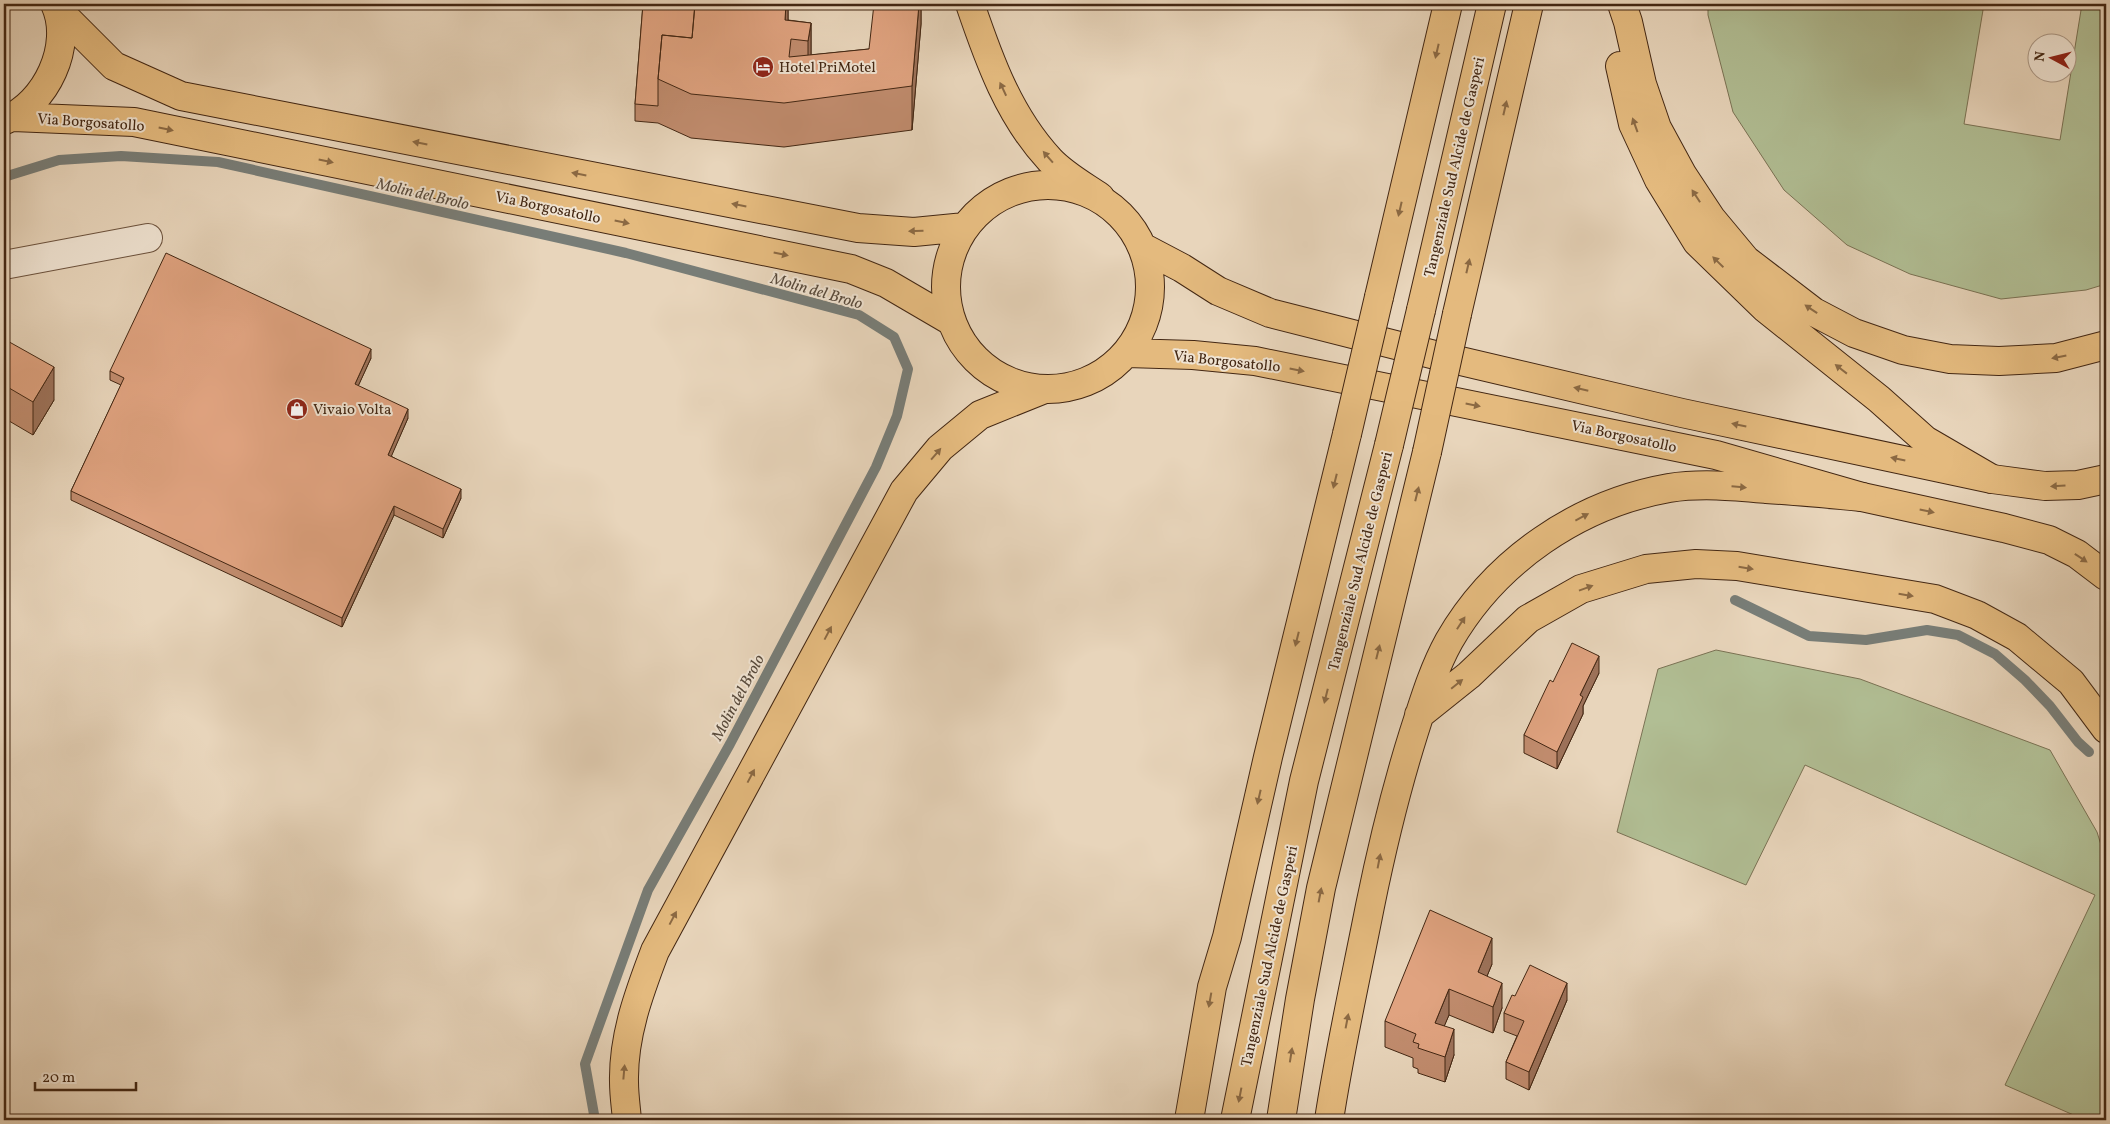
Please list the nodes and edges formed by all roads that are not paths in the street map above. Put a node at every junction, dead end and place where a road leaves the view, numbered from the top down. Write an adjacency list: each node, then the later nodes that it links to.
1 (970, 4): 9 (main road, one-way to 1)
2 (1448, 4): 24 (main road, one-way to 24, bridge)
3 (1492, 4): 28 (main road, Tangenziale Sud Alcide de Gasperi, one-way to 28, bridge)
4 (1529, 4): 29 (main road, one-way to 4, bridge)
5 (1615, 4): 19 (main road, one-way to 5)
6 (1622, 4): 15 (main road, one-way to 6)
7 (57, 7): 8 (main road); 10 (main road, one-way to 7)
8 (9, 119): 14 (main road, Via Borgosatollo, one-way to 14)
9 (1100, 197): 10 (main road); 12 (main road)
10 (965, 227): 14 (main road)
11 (148, 238): 13 (lane)
12 (1144, 248): 16 (main road); 19 (main road, one-way to 12)
13 (4, 265)
14 (951, 321): 17 (main road)
15 (2106, 345)
16 (1127, 353): 17 (main road); 20 (main road, Via Borgosatollo, one-way to 20)
17 (1042, 390): 25 (main road, one-way to 17)
18 (2106, 479): 19 (main road, one-way to 19)
19 (1992, 480)
20 (1862, 497): 21 (main road, Via Borgosatollo, one-way to 21); 22 (main road, one-way to 20)
21 (2106, 576)
22 (1419, 715): 23 (main road, one-way to 23); 30 (main road, one-way to 22)
23 (2106, 729)
24 (1227, 936): 26 (main road, one-way to 26); 27 (main road)
25 (627, 1120)
26 (1189, 1120)
27 (1208, 1120)
28 (1235, 1120)
29 (1281, 1120)
30 (1329, 1120)

